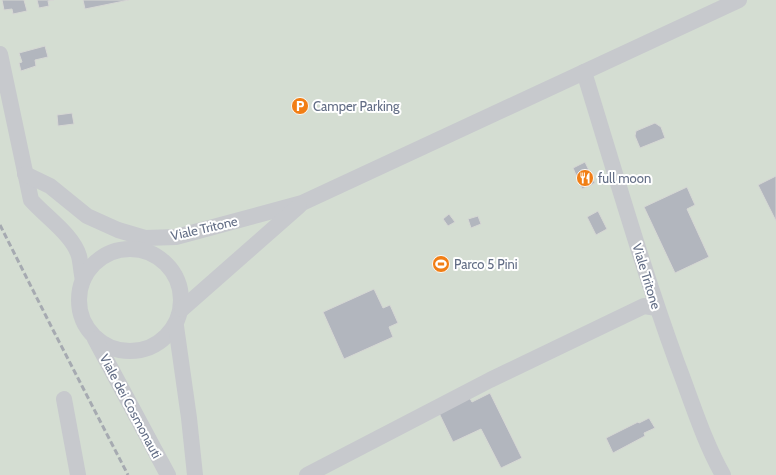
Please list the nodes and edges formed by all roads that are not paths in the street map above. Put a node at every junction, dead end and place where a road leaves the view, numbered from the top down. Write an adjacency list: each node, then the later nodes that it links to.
1 (739, 0): 3 (street, Viale Tritone)
2 (0, 54): 4 (street)
3 (584, 72): 5 (street, Viale Tritone); 10 (street, Viale Tritone)
4 (25, 174): 6 (street, Viale Tritone); 9 (street)
5 (302, 203): 6 (street, Viale Tritone); 11 (street, Viale Tritone)
6 (145, 238): 7 (street); 8 (street)
7 (126, 249): 8 (street); 9 (street)
8 (155, 255): 11 (street)
9 (83, 280): 13 (street)
10 (657, 308): 18 (street); 19 (street, Viale Tritone)
11 (182, 309): 12 (street)
12 (176, 326): 13 (street); 17 (street)
13 (94, 338): 16 (street, Viale dei Cosmonauti)
14 (64, 399): 15 (street)
15 (78, 475)
16 (168, 475)
17 (195, 475)
18 (307, 475)
19 (723, 475)

